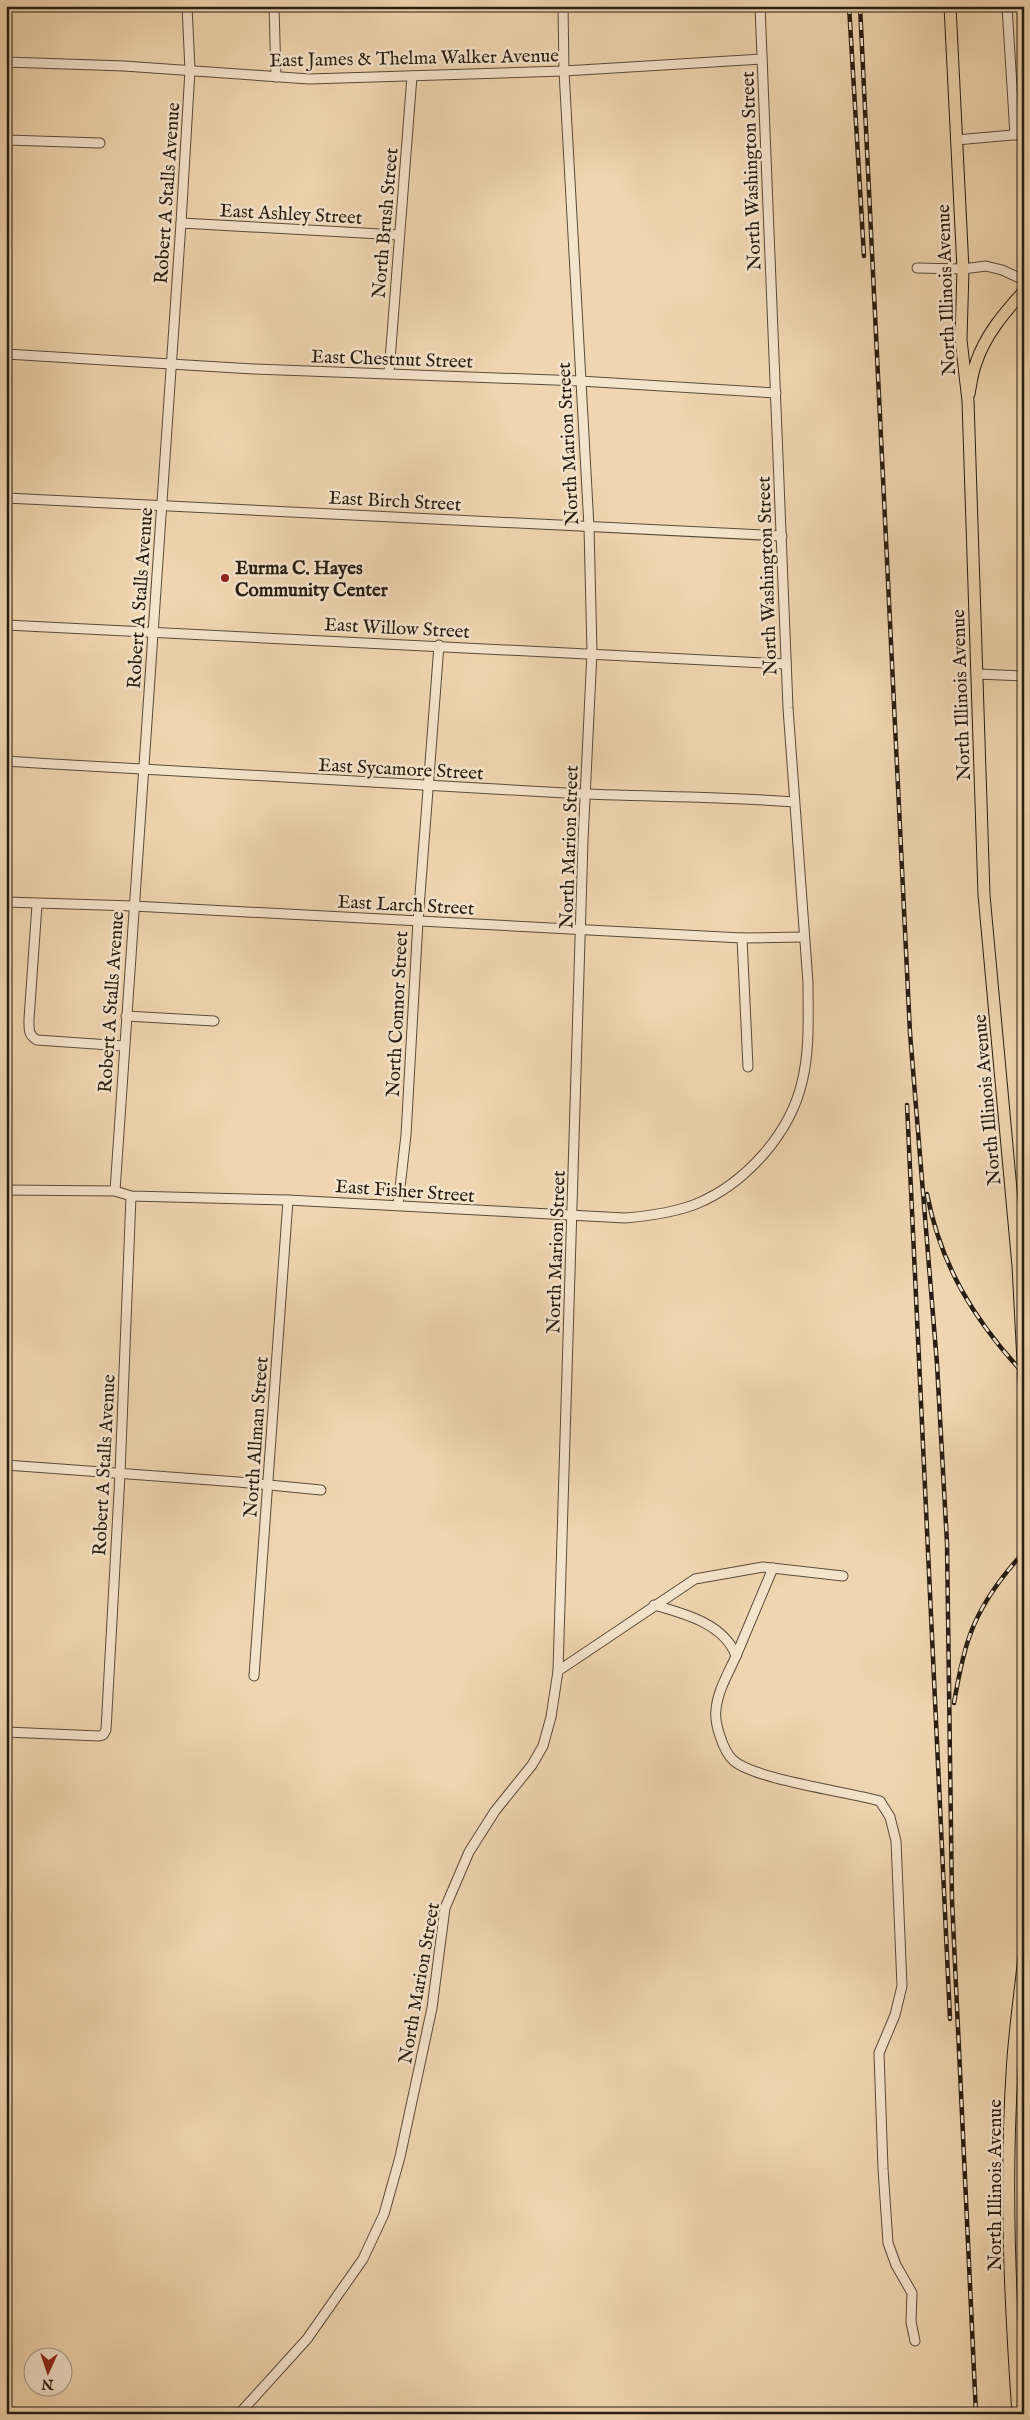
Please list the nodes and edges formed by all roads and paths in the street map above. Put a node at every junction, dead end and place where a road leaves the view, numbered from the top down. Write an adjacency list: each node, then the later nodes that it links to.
1 (187, 6): 9 (street, Robert A Stalls Avenue)
2 (274, 6): 12 (street)
3 (563, 6): 10 (street, North Marion Street)
4 (760, 6): 7 (street, North Washington Street)
5 (950, 6): 15 (main road, North Illinois Avenue)
6 (1007, 6): 13 (street)
7 (762, 59): 10 (street, East James & Thelma Walker Avenue); 27 (street, North Washington Street)
8 (6, 62): 9 (street, East James & Thelma Walker Avenue)
9 (190, 70): 12 (street, East James & Thelma Walker Avenue); 17 (street, Robert A Stalls Avenue)
10 (564, 71): 11 (street, East James & Thelma Walker Avenue); 26 (street, North Marion Street)
11 (412, 76): 12 (street, East James & Thelma Walker Avenue); 18 (street, North Brush Street)
12 (276, 77)
13 (1019, 135): 15 (street)
14 (6, 140): 16 (street)
15 (956, 140): 20 (main road, North Illinois Avenue)
16 (100, 143)
17 (181, 223): 18 (street, East Ashley Street); 24 (street, Robert A Stalls Avenue)
18 (399, 235): 25 (street, North Brush Street)
19 (916, 268): 20 (street)
20 (963, 269): 21 (street); 28 (main road, North Illinois Avenue)
21 (1024, 280)
22 (1024, 291): 28 (main road)
23 (6, 354): 24 (street, East Chestnut Street)
24 (170, 364): 25 (street, East Chestnut Street); 30 (street, Robert A Stalls Avenue)
25 (389, 373): 26 (street, East Chestnut Street)
26 (580, 381): 27 (street, East Chestnut Street); 31 (street, North Marion Street)
27 (776, 392): 32 (street, North Washington Street)
28 (968, 401): 38 (main road, North Illinois Avenue)
29 (6, 498): 30 (street, East Birch Street)
30 (162, 505): 31 (street, East Birch Street); 34 (street, Robert A Stalls Avenue)
31 (589, 526): 32 (street, East Birch Street); 36 (street, North Marion Street)
32 (782, 536): 37 (street, North Washington Street)
33 (6, 625): 34 (street, East Willow Street)
34 (154, 632): 35 (street, East Willow Street); 41 (street, Robert A Stalls Avenue)
35 (439, 646): 36 (street, East Willow Street); 42 (street, North Connor Street)
36 (592, 652): 37 (street, East Willow Street); 43 (street, North Marion Street)
37 (786, 664): 44 (street, North Washington Street)
38 (977, 674): 39 (street); 63 (main road, North Illinois Avenue)
39 (1024, 676)
40 (6, 761): 41 (street, East Sycamore Street)
41 (143, 770): 42 (street, East Sycamore Street); 47 (street, Robert A Stalls Avenue)
42 (427, 786): 43 (street, East Sycamore Street); 48 (street, North Connor Street)
43 (585, 794): 44 (street, East Sycamore Street); 49 (street, North Marion Street)
44 (794, 802): 50 (street, North Washington Street)
45 (6, 902): 46 (street, East Larch Street)
46 (36, 905): 47 (street, East Larch Street); 54 (street)
47 (133, 906): 48 (street, East Larch Street); 52 (street, Robert A Stalls Avenue)
48 (418, 921): 49 (street, East Larch Street); 61 (street, North Connor Street)
49 (582, 928): 51 (street, East Larch Street); 62 (street, North Marion Street)
50 (803, 937): 51 (street, East Larch Street); 56 (street, North Washington Street)
51 (742, 938): 55 (street)
52 (126, 1016): 53 (street); 54 (street, Robert A Stalls Avenue)
53 (214, 1021)
54 (124, 1046): 58 (street, Robert A Stalls Avenue)
55 (748, 1067)
56 (775, 1137): 62 (street, East Fisher Street)
57 (6, 1190): 58 (street, East Fisher Street)
58 (115, 1191): 59 (street, East Fisher Street)
59 (131, 1196): 60 (street, East Fisher Street); 65 (street, Robert A Stalls Avenue)
60 (288, 1200): 61 (street, East Fisher Street); 66 (street, North Allman Street)
61 (398, 1206): 62 (street, East Fisher Street)
62 (572, 1215): 72 (street, North Marion Street)
63 (1024, 1381)
64 (6, 1465): 65 (street)
65 (120, 1474): 66 (street); 74 (street, Robert A Stalls Avenue)
66 (268, 1485): 67 (street); 73 (street, North Allman Street)
67 (321, 1490)
68 (773, 1568): 69 (street); 70 (street); 71 (street)
69 (843, 1576)
70 (654, 1605): 71 (street); 72 (street)
71 (736, 1656): 76 (street)
72 (558, 1671): 77 (street, North Marion Street)
73 (254, 1676)
74 (6, 1732)
75 (1024, 1956): 78 (main road, North Illinois Avenue)
76 (915, 2340)
77 (239, 2414)
78 (1018, 2414)

